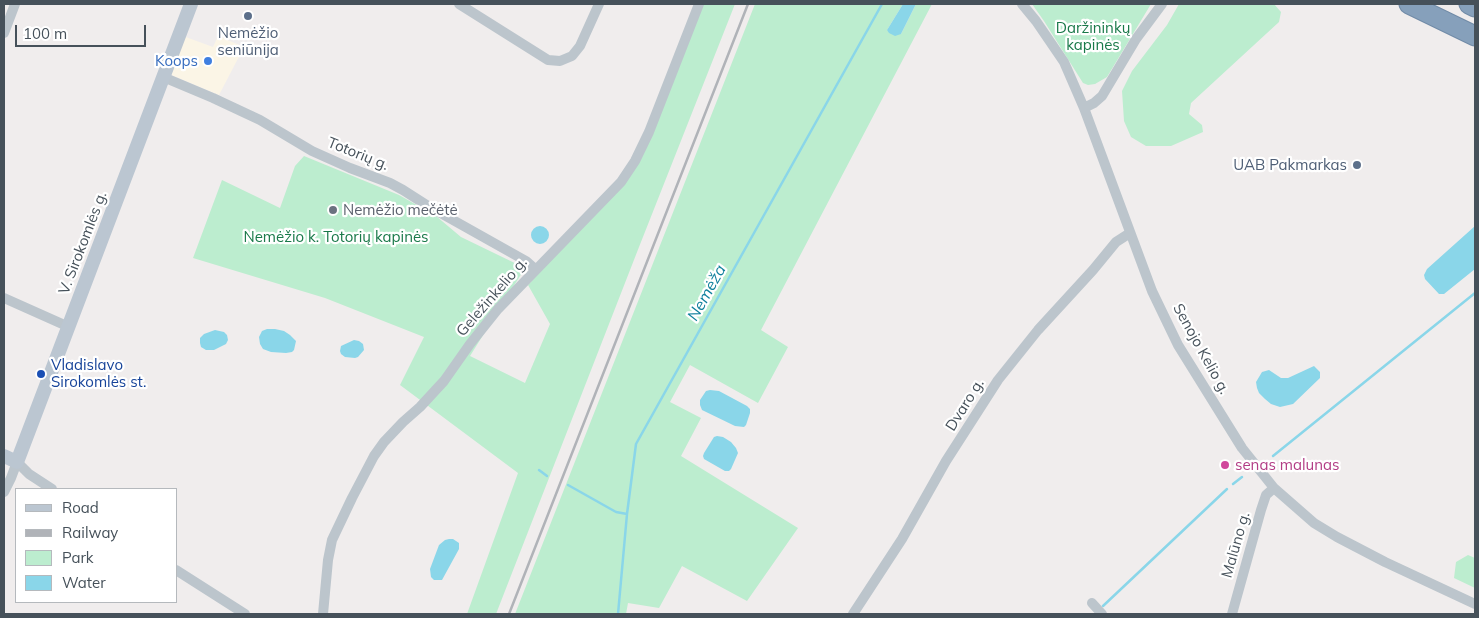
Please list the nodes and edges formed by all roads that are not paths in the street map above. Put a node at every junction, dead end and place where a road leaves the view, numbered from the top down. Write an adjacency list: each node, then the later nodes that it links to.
1 (15, 4): 11 (street)
2 (191, 4): 13 (main road, V. Sirokomlės g.)
3 (459, 4): 4 (street)
4 (599, 4)
5 (699, 4): 16 (street, Geležinkelio g.)
6 (1022, 4): 14 (street, Senojo Kelio g.)
7 (1162, 4): 14 (street)
8 (1409, 4): 12 (highway)
9 (1469, 4): 10 (highway)
10 (1475, 7)
11 (4, 33)
12 (1475, 36)
13 (163, 77): 16 (street, Totorių g.); 18 (main road, V. Sirokomlės g.)
14 (1084, 108): 15 (street, Senojo Kelio g.)
15 (1130, 233): 22 (street, Senojo Kelio g.); 29 (street, Dvaro g.)
16 (535, 269): 28 (street, Geležinkelio g.)
17 (4, 298): 18 (street)
18 (69, 327): 20 (main road, V. Sirokomlės g.)
19 (4, 456): 20 (main road)
20 (17, 462): 21 (street); 23 (street, V. Sirokomlės g.)
21 (50, 488)
22 (1274, 488): 26 (street, Senojo Kelio g.); 31 (street, Malūno g.)
23 (4, 492)
24 (178, 571): 27 (street)
25 (1092, 603): 30 (street)
26 (1475, 604)
27 (245, 614)
28 (323, 614)
29 (853, 614)
30 (1102, 614)
31 (1232, 614)

